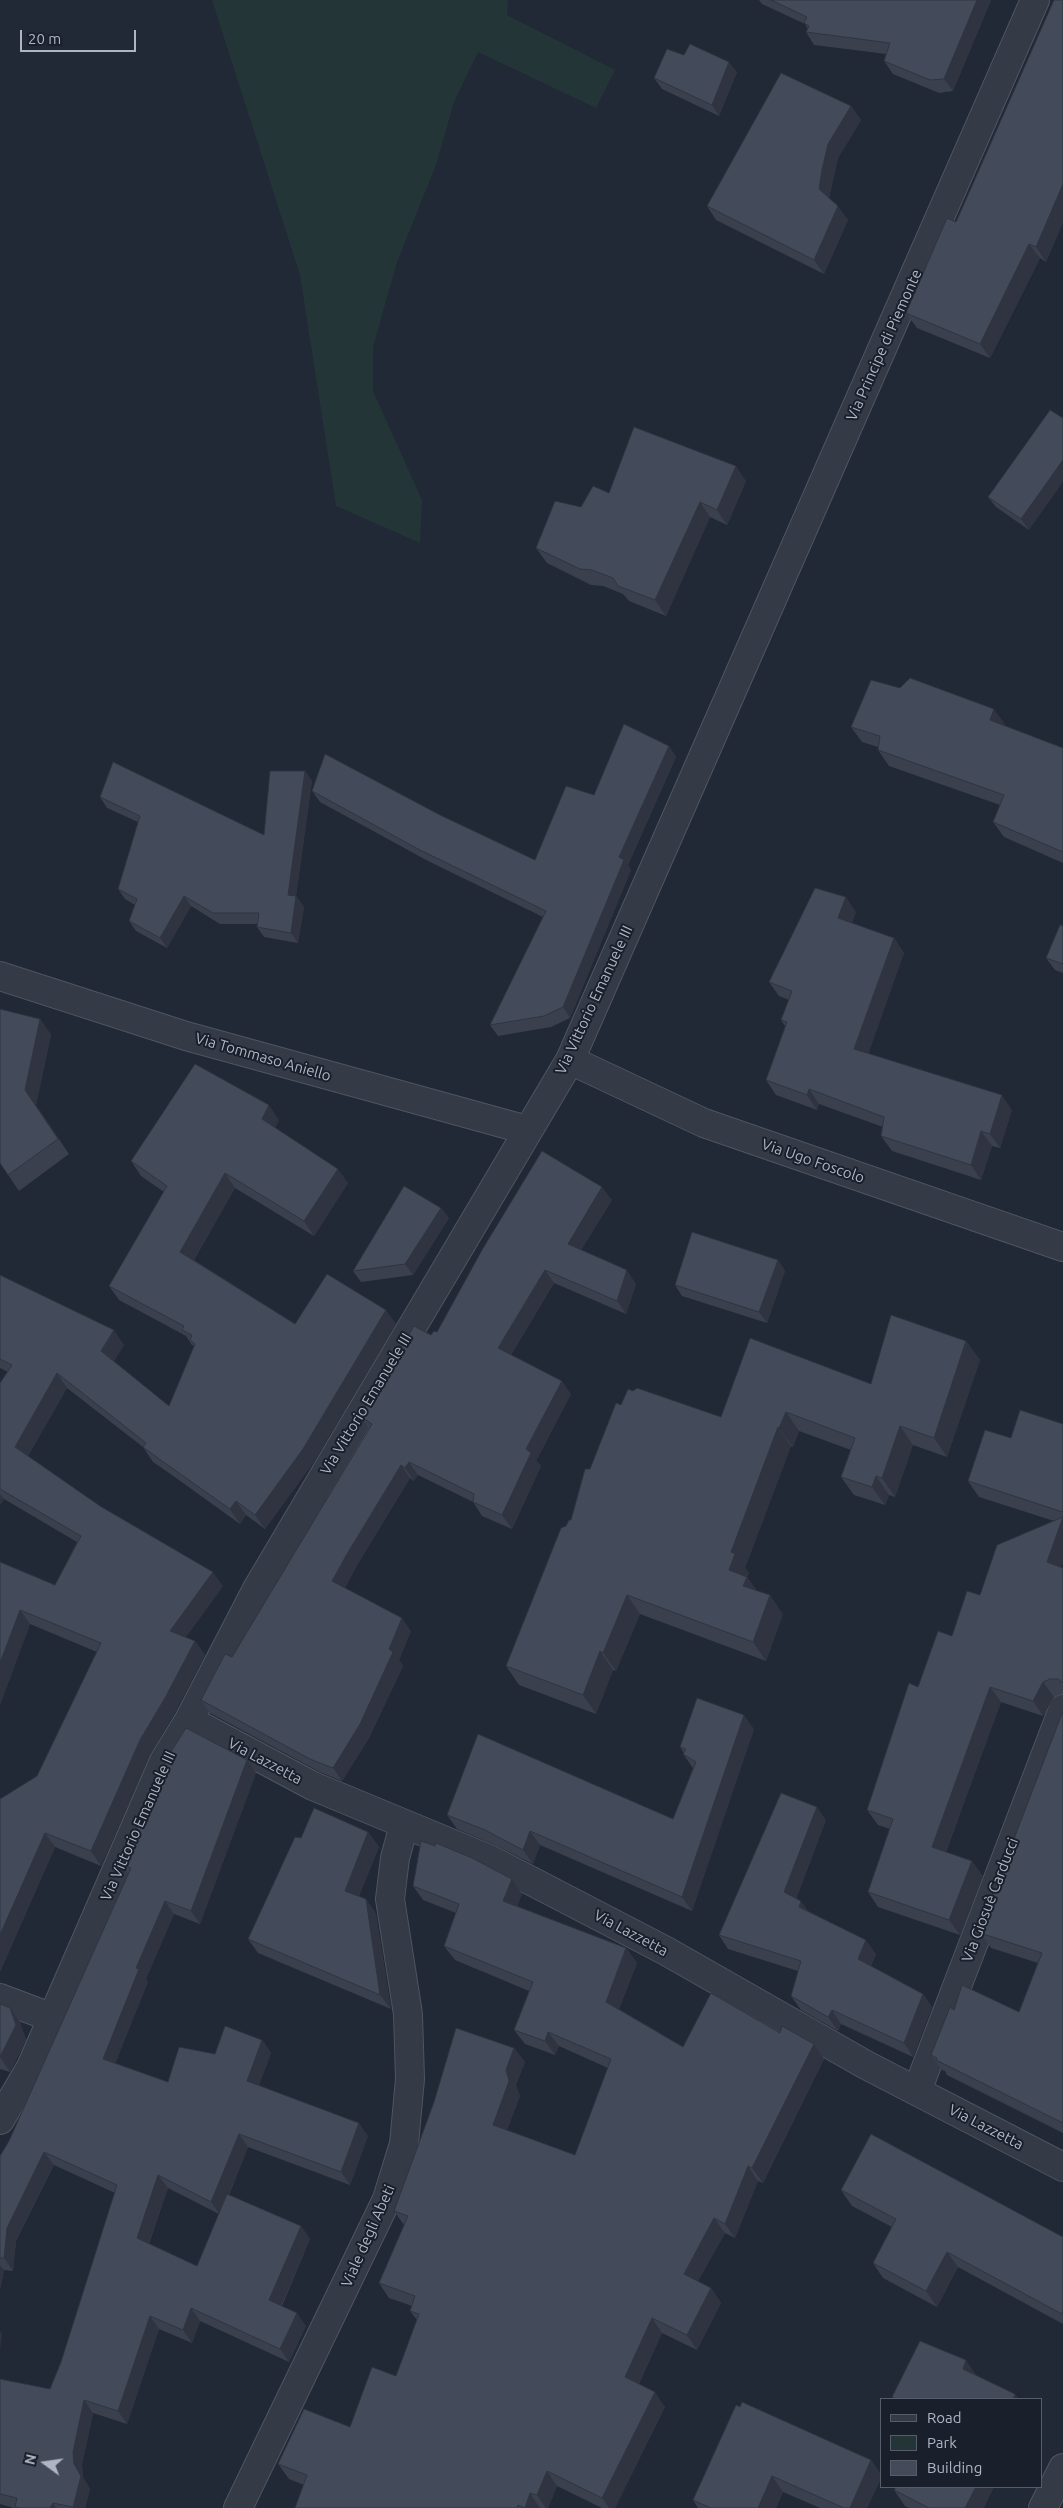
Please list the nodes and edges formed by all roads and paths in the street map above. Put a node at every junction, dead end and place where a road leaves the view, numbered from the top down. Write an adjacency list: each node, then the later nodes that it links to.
1 (1035, 0): 2 (street, Via Principe di Piemonte)
2 (732, 690): 4 (street, Via Vittorio Emanuele III)
3 (0, 976): 5 (street, Via Tommaso Aniello)
4 (570, 1060): 5 (street, Via Vittorio Emanuele III); 6 (street, Via Ugo Foscolo)
5 (528, 1130): 8 (street, Via Vittorio Emanuele III)
6 (1063, 1247)
7 (1063, 1709): 12 (street, Via Giosuè Carducci)
8 (189, 1720): 9 (street, Via Lazzetta); 11 (street, Via Vittorio Emanuele III)
9 (404, 1825): 12 (street, Via Lazzetta); 16 (street, Viale degli Abeti)
10 (0, 1998): 11 (street)
11 (53, 2018): 13 (street, Via Vittorio Emanuele III)
12 (917, 2091): 14 (street, Via Lazzetta)
13 (0, 2120)
14 (1063, 2167)
15 (1063, 2468): 17 (street)
16 (238, 2508)
17 (1043, 2508)

